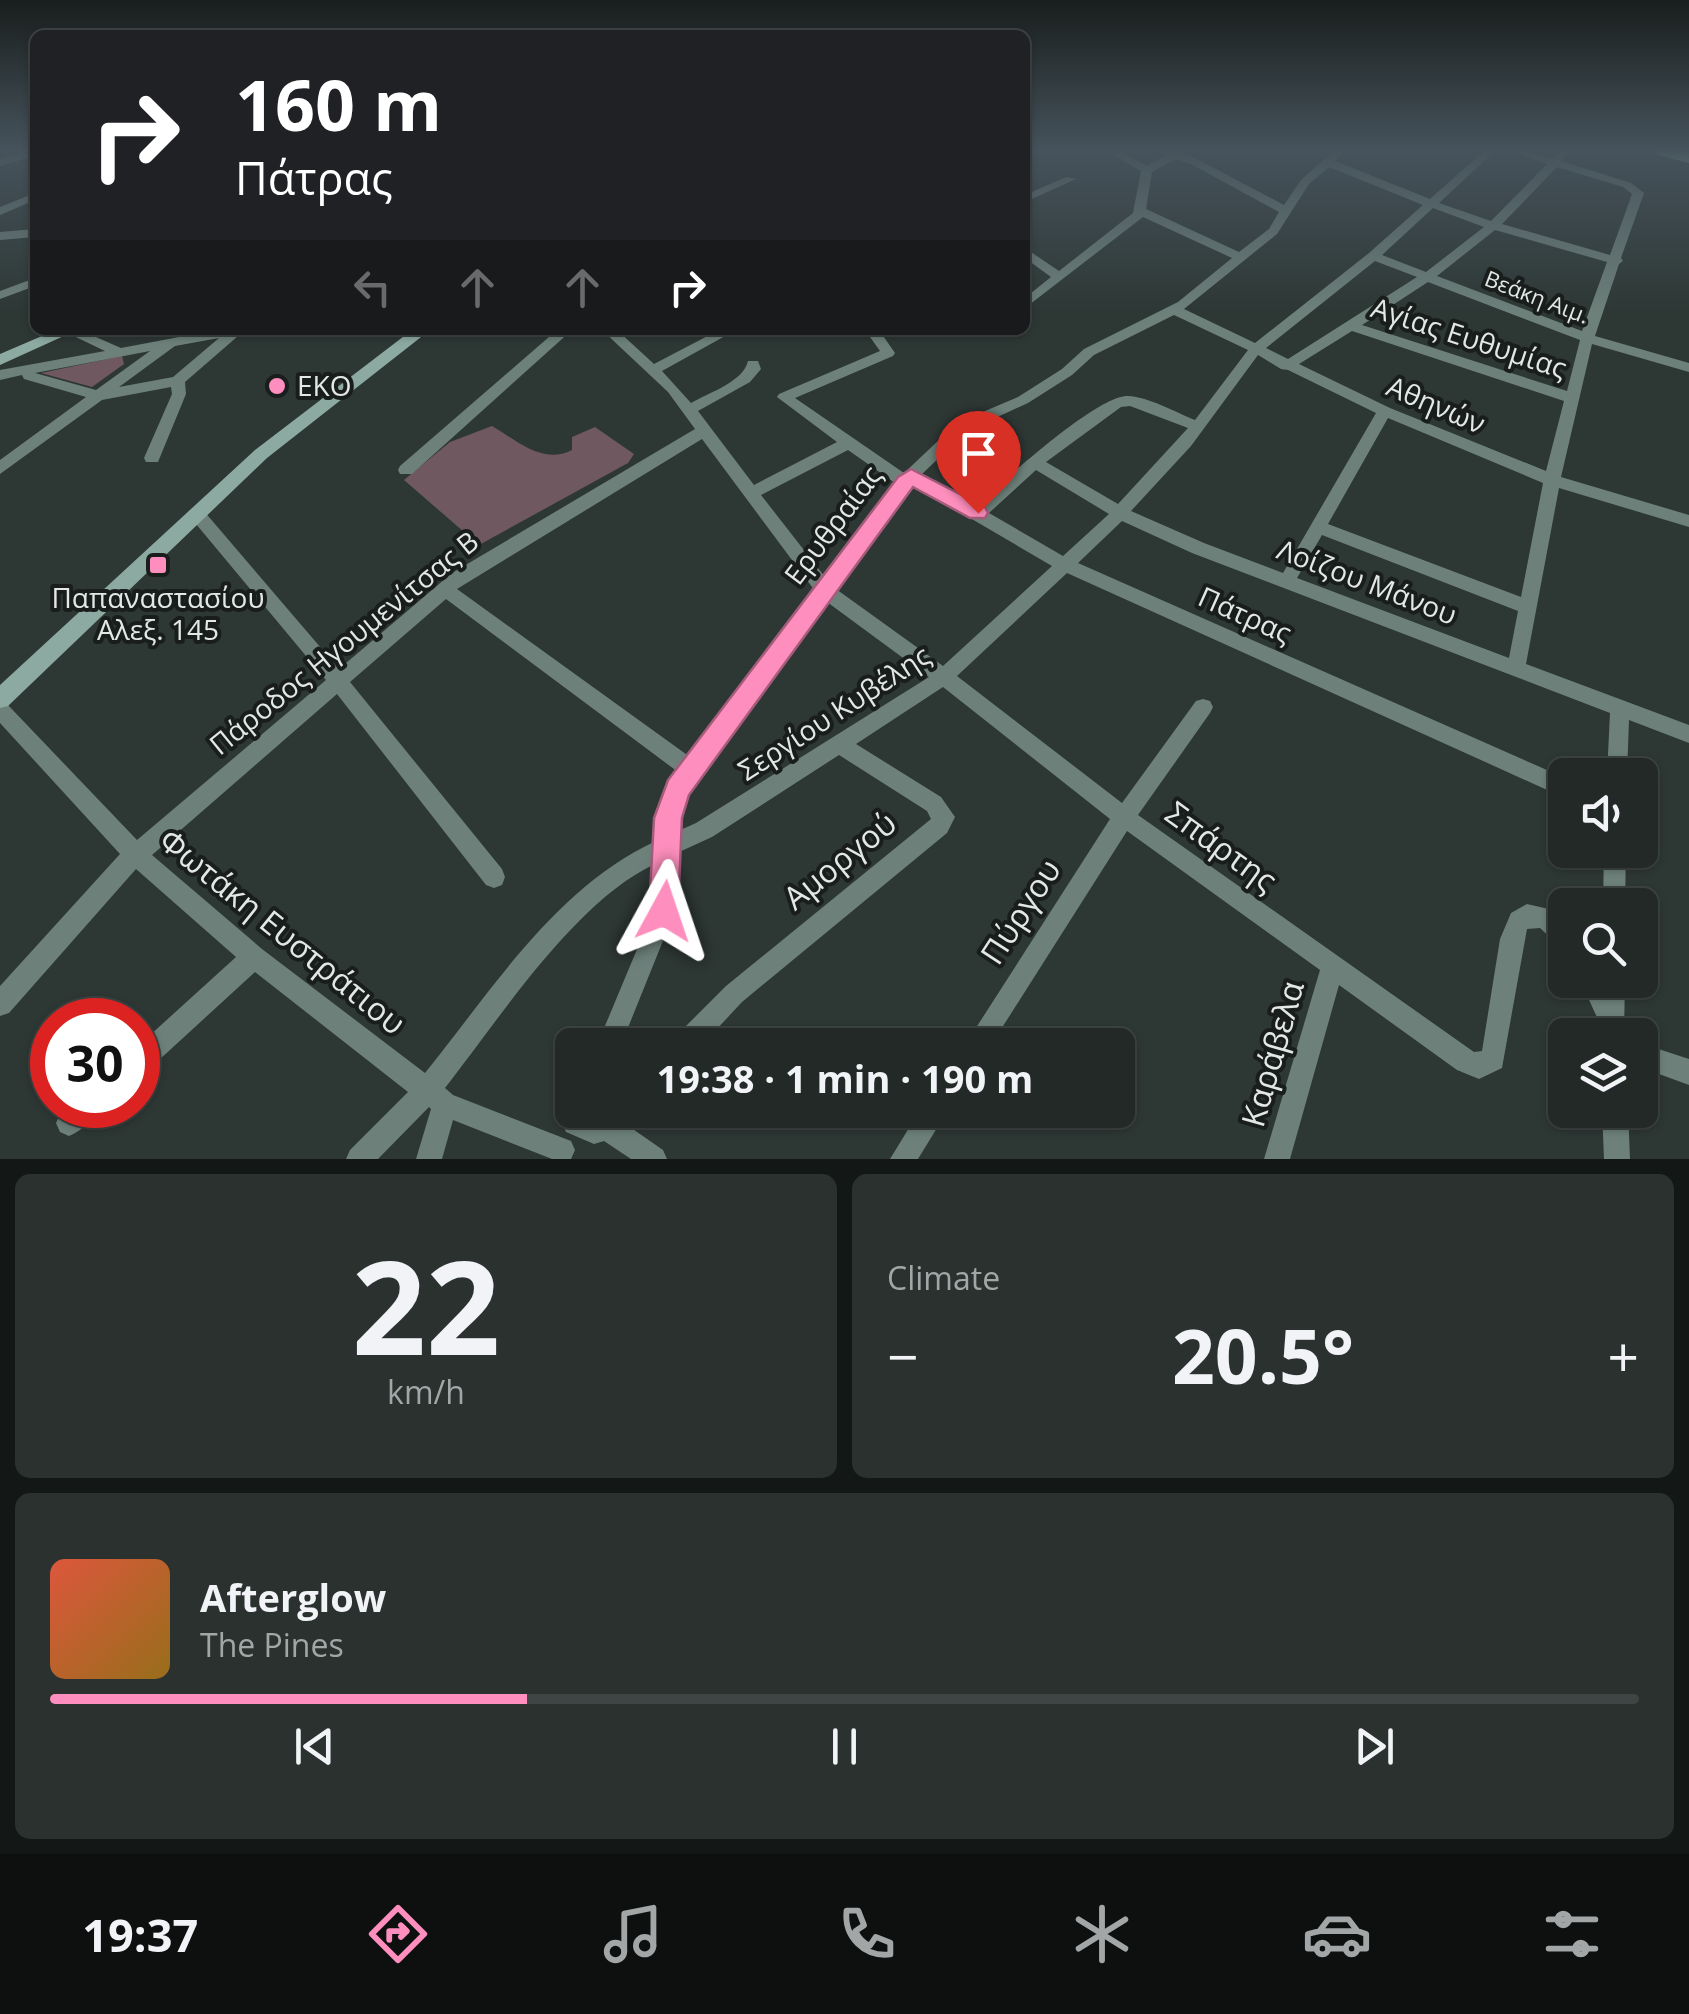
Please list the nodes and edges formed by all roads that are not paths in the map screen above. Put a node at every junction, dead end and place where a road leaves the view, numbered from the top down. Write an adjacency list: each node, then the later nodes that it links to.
1 (1142, 205): 7 (street)
2 (1275, 205): 8 (street)
3 (1290, 205): 8 (street, Ερυθραίας)
4 (1432, 205): 9 (street); 13 (street, Σεργίου Κυβέλης)
5 (1511, 205): 9 (street)
6 (1634, 205): 15 (street)
7 (1141, 211): 14 (street); 16 (street)
8 (1286, 211): 14 (street, Ερυθραίας)
9 (1490, 226): 15 (street); 17 (street)
10 (30, 234): 11 (street)
11 (0, 236)
12 (1030, 256): 16 (street)
13 (1373, 256): 17 (street, Βεάκη Αιμ.); 34 (street, Σεργίου Κυβέλης)
14 (1241, 258): 21 (street, Ερυθραίας)
15 (1617, 261): 32 (street)
16 (1058, 277): 20 (street)
17 (1427, 277): 22 (street); 32 (street, Βεάκη Αιμ.)
18 (30, 284): 19 (street)
19 (0, 295)
20 (1030, 300)
21 (1175, 310): 34 (street, Αθηνών); 55 (street, Ερυθραίας)
22 (1351, 326): 38 (street); 45 (street, Αγίας Ευθυμίας)
23 (57, 335): 36 (main road)
24 (80, 335): 35 (street)
25 (208, 335): 33 (street)
26 (231, 335): 43 (street)
27 (415, 335): 59 (main road)
28 (558, 335): 54 (street)
29 (615, 335): 40 (street, Σπάρτης)
30 (720, 335): 40 (street)
31 (875, 335): 50 (street, Πάτρας)
32 (1587, 338): 39 (street, Βεάκη Αιμ.); 45 (street)
33 (174, 340): 35 (street); 44 (street)
34 (1258, 348): 38 (street, Αθηνών); 48 (street, Σεργίου Κυβέλης)
35 (116, 350): 41 (street)
36 (0, 360)
37 (753, 364): 46 (street)
38 (1286, 366): 47 (street, Αθηνών)
39 (1689, 368)
40 (656, 369): 46 (street, Σπάρτης)
41 (27, 370): 42 (street); 44 (street)
42 (0, 375)
43 (178, 381): 44 (street); 51 (street)
44 (98, 396): 53 (street)
45 (1572, 398): 56 (street)
46 (689, 410): 49 (street, Σπάρτης)
47 (1385, 412): 56 (street, Αθηνών); 62 (street)
48 (1197, 426): 52 (street); 60 (street, Σεργίου Κυβέλης)
49 (704, 430): 57 (street, Σπάρτης); 65 (street, Πάροδος Ηγουμενίτσας Β)
50 (850, 442): 55 (street, Πάτρας); 57 (street)
51 (152, 458)
52 (1035, 462): 58 (street); 60 (street, Λοίζου Μάνου)
53 (0, 468)
54 (406, 470)
55 (908, 479): 58 (street, Πάτρας); 66 (street, Ερυθραίας)
56 (1552, 480): 61 (street, Αθηνών); 67 (street)
57 (751, 493): 66 (street, Σπάρτης)
58 (978, 513): 63 (street, Πάτρας)
59 (197, 514): 70 (street); 71 (main road)
60 (1120, 514): 63 (street, Σεργίου Κυβέλης); 64 (street, Λοίζου Μάνου)
61 (1689, 521)
62 (1319, 527): 64 (street); 67 (street)
63 (1062, 563): 69 (street, Σεργίου Κυβέλης); 79 (street, Πάτρας)
64 (1287, 581): 68 (street, Λοίζου Μάνου)
65 (444, 589): 70 (street, Πάροδος Ηγουμενίτσας Β); 78 (street)
66 (825, 591): 69 (street, Σπάρτης); 78 (street, Ερυθραίας)
67 (1527, 607): 68 (street)
68 (1516, 668): 73 (street, Λοίζου Μάνου)
69 (944, 677): 76 (street, Σεργίου Κυβέλης); 80 (street, Σπάρτης)
70 (336, 680): 82 (street, Πάροδος Ηγουμενίτσας Β); 83 (street)
71 (0, 699)
72 (1204, 707): 80 (street, Πύργου)
73 (1620, 709): 75 (street, Λοίζου Μάνου); 77 (street)
74 (0, 710): 82 (street, Φωτάκη Ευστράτιου)
75 (1689, 734)
76 (840, 744): 81 (street, Σεργίου Κυβέλης); 89 (street, Αμοργού)
77 (1617, 758)
78 (691, 770): 81 (street, Ερυθραίας)
79 (1548, 780)
80 (1124, 817): 86 (street, Σπάρτης); 90 (street, Πύργου)
81 (669, 846): 88 (street, Ερυθραίας); 94 (street, Σεργίου Κυβέλης)
82 (135, 854): 85 (street, Φωτάκη Ευστράτιου); 87 (street, Πάροδος Ηγουμενίτσας Β)
83 (494, 877)
84 (1548, 920): 86 (street, Σπάρτης)
85 (254, 957): 91 (street); 94 (street, Φωτάκη Ευστράτιου)
86 (1332, 968): 104 (street, Καράβελα)
87 (0, 1004)
88 (616, 1028)
89 (701, 1028)
90 (988, 1028)
91 (160, 1042)
92 (1658, 1061): 93 (street)
93 (1689, 1072)
94 (436, 1097): 99 (street, Φωτάκη Ευστράτιου); 100 (street); 101 (street)
95 (572, 1128): 99 (street)
96 (625, 1128): 102 (street)
97 (923, 1128): 103 (street)
98 (1616, 1128): 105 (street)
99 (560, 1154)
100 (358, 1159)
101 (429, 1159)
102 (654, 1159)
103 (903, 1159)
104 (1276, 1159)
105 (1618, 1159)

